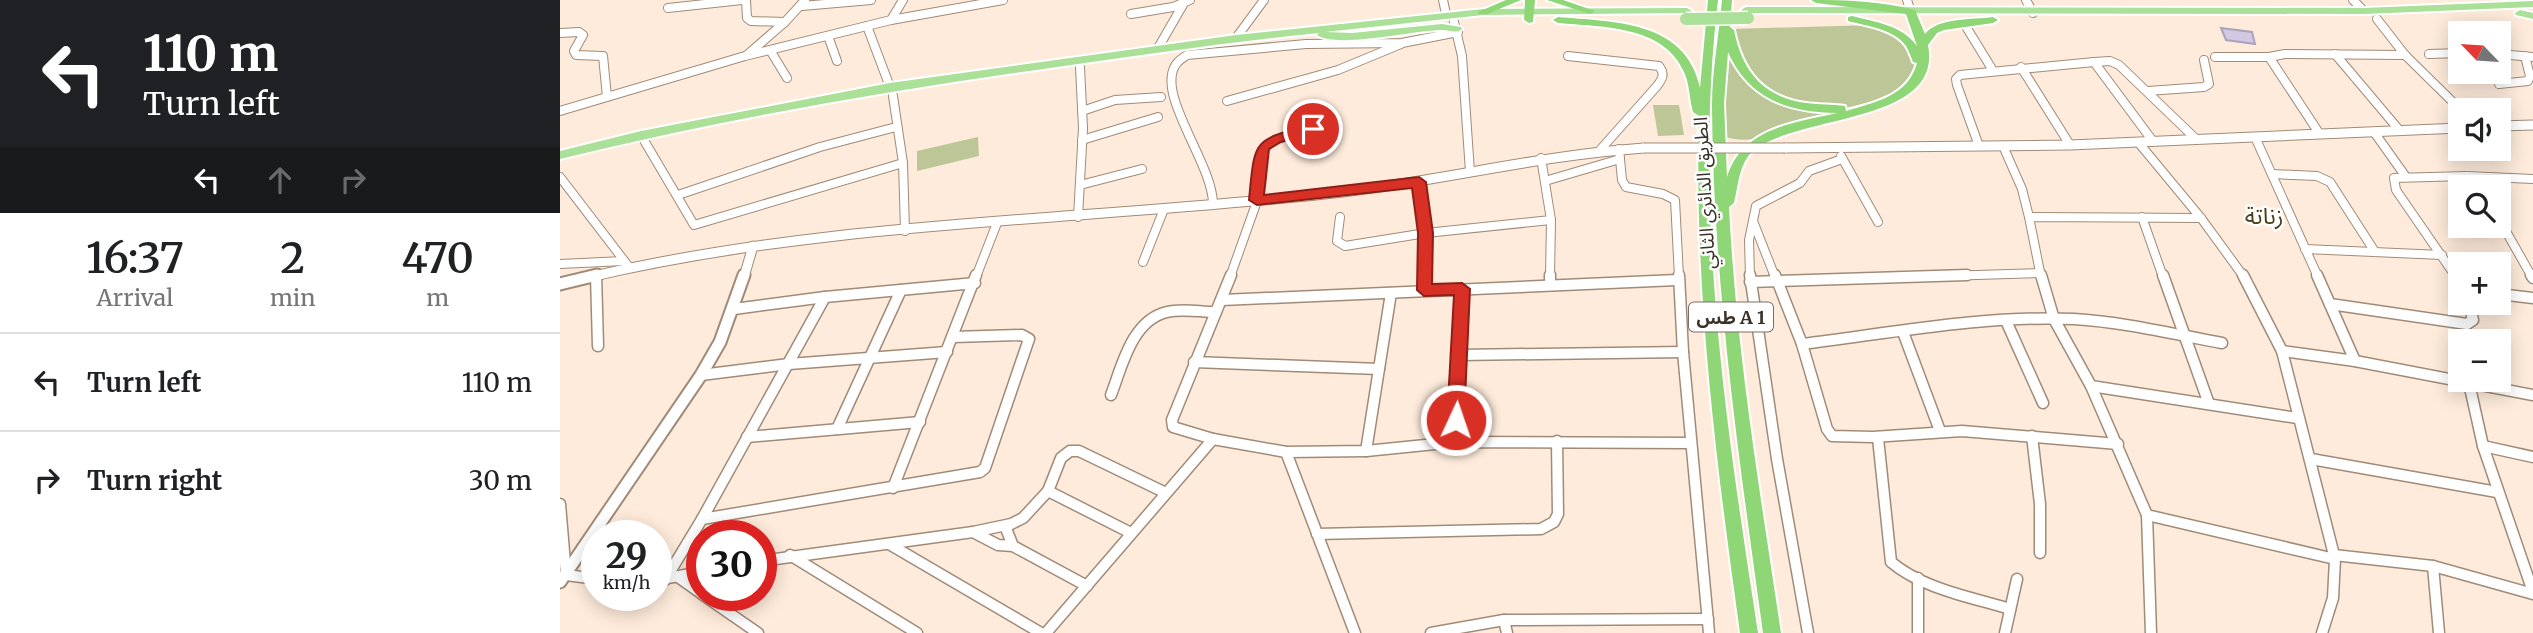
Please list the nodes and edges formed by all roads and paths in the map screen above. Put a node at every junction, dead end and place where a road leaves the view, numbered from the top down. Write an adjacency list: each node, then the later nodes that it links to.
1 (744, 0): 18 (street); 34 (street)
2 (871, 0): 15 (street)
3 (903, 0): 31 (street)
4 (1003, 0): 31 (street)
5 (1264, 0): 40 (street)
6 (1443, 0): 35 (street)
7 (1516, 0): 22 (highway)
8 (1552, 0): 21 (highway)
9 (1703, 0): 44 (highway)
10 (1713, 0): 44 (highway, الطريق الدائري الثاني / طس A 1)
11 (1816, 0): 20 (highway)
12 (2026, 0): 24 (street)
13 (2353, 0): 23 (street)
14 (1187, 1): 27 (street); 43 (street)
15 (804, 3): 34 (street)
16 (2533, 4): 23 (main road)
17 (1726, 7): 29 (highway); 125 (highway, الطريق الدائري الثاني / طس A 1)
18 (668, 8)
19 (1529, 10): 21 (main road); 22 (main road); 32 (main road); 35 (main road)
20 (1910, 10): 24 (main road); 25 (main road); 29 (main road); 33 (main road); 42 (highway)
21 (1590, 11): 28 (main road)
22 (1483, 12): 35 (main road)
23 (2364, 12): 24 (main road)
24 (2034, 13)
25 (1747, 14): 28 (main road, bridge); 29 (main road)
26 (2533, 14): 30 (main road)
27 (1131, 15)
28 (1686, 15): 32 (main road)
29 (1852, 19)
30 (2376, 19): 33 (main road); 49 (street)
31 (891, 20): 37 (street)
32 (1558, 20): 76 (highway)
33 (1993, 20): 36 (highway)
34 (785, 23): 51 (street)
35 (1454, 24): 40 (main road); 41 (street); 56 (main road); 102 (street)
36 (1965, 25): 42 (highway); 62 (street)
37 (867, 26): 39 (street); 66 (street)
38 (560, 33): 67 (street)
39 (828, 36): 45 (street); 58 (street)
40 (1236, 38): 43 (main road)
41 (1402, 43): 70 (street); 114 (street)
42 (1922, 45): 125 (highway)
43 (1158, 48): 56 (main road)
44 (1706, 49): 76 (highway, الطريق الدائري الثاني / طس A 1)
45 (770, 50): 51 (street); 63 (street)
46 (2448, 53): 48 (street)
47 (2335, 54): 49 (street); 54 (street); 81 (street)
48 (2429, 54)
49 (2405, 55): 69 (street)
50 (2511, 55): 55 (street)
51 (746, 56): 67 (street)
52 (1568, 56): 94 (street)
53 (2215, 57): 54 (street)
54 (2269, 57): 83 (street)
55 (2529, 57): 64 (street)
56 (1110, 59): 60 (main road); 66 (main road)
57 (2204, 60): 65 (street)
58 (837, 61)
59 (2094, 62): 61 (street); 65 (street); 87 (street)
60 (1080, 67): 66 (main road); 72 (street)
61 (2021, 67): 62 (street); 90 (street)
62 (1992, 69): 91 (street)
63 (787, 78)
64 (2511, 83)
65 (2148, 91): 85 (street)
66 (892, 92): 74 (main road); 79 (street)
67 (607, 97): 71 (street)
68 (1161, 97): 72 (street)
69 (2449, 98)
70 (1227, 101)
71 (560, 111)
72 (1082, 111): 86 (street)
73 (1158, 117): 86 (street)
74 (730, 121): 88 (main road); 96 (main road)
75 (1332, 124): 113 (street)
76 (1703, 125): 241 (highway, الطريق الدائري الثاني / طس A 1)
77 (2533, 125): 78 (street)
78 (2511, 126)
79 (896, 127): 100 (street); 112 (street)
80 (2448, 129): 81 (street)
81 (2400, 131): 82 (street)
82 (2374, 132): 83 (street); 106 (street)
83 (2319, 134): 84 (street)
84 (2255, 137): 85 (street); 103 (street)
85 (2196, 139): 87 (street)
86 (1083, 140): 111 (street)
87 (2152, 140): 89 (street)
88 (645, 142): 99 (main road); 112 (street)
89 (2138, 142): 90 (street); 121 (street)
90 (2070, 145): 92 (street)
91 (1979, 146): 92 (street); 93 (street)
92 (2003, 146): 118 (street)
93 (1836, 147): 95 (street, bridge); 98 (street)
94 (1600, 150): 95 (street); 97 (street)
95 (1620, 154): 109 (street); 140 (street)
96 (560, 155)
97 (1541, 158): 102 (street); 109 (street)
98 (1843, 159): 120 (street); 123 (street)
99 (560, 161)
100 (903, 163): 112 (street); 126 (street)
101 (1142, 169): 111 (street)
102 (1470, 172): 110 (street)
103 (2272, 174): 130 (street); 131 (street)
104 (2448, 176): 106 (street)
105 (560, 177): 135 (street)
106 (2406, 177): 132 (street)
107 (2511, 178): 108 (street)
108 (2533, 179)
109 (1545, 181): 122 (street)
110 (1419, 182): 113 (street); 127 (street)
111 (1080, 185): 116 (street)
112 (678, 195)
113 (1257, 200): 114 (street); 153 (street)
114 (1213, 203): 115 (street)
115 (1164, 209): 116 (street); 133 (street)
116 (1078, 217): 124 (street)
117 (1340, 217): 127 (street)
118 (2029, 217): 119 (street); 137 (street)
119 (2142, 217): 121 (street); 161 (street)
120 (1752, 218): 141 (street); 142 (street)
121 (2202, 218): 166 (street)
122 (1552, 220): 127 (street); 145 (street)
123 (1878, 222)
124 (998, 223): 126 (street); 143 (street)
125 (1723, 223): 242 (highway, الطريق الدائري الثاني / طس A 1)
126 (905, 231): 129 (street)
127 (1426, 233): 148 (street)
128 (2510, 238): 139 (street)
129 (752, 246): 135 (street); 155 (street)
130 (2305, 249): 131 (street); 154 (street)
131 (2375, 252): 132 (street)
132 (2442, 255): 136 (street)
133 (1143, 262)
134 (560, 264): 135 (street)
135 (626, 264): 138 (street)
136 (2448, 265)
137 (2040, 273): 141 (street); 158 (street)
138 (596, 275): 144 (street); 165 (street)
139 (2533, 278)
140 (1677, 280): 145 (street); 168 (street)
141 (1778, 280): 142 (street); 164 (street)
142 (1750, 282): 243 (street)
143 (975, 283): 147 (street); 162 (street)
144 (560, 284)
145 (1550, 285): 146 (street)
146 (1462, 289): 148 (street); 169 (street)
147 (901, 290): 151 (street); 170 (street)
148 (1424, 290): 149 (street)
149 (1391, 293): 153 (street); 174 (street)
150 (2511, 295): 152 (street)
151 (825, 297): 155 (street); 173 (street)
152 (2533, 298)
153 (1222, 300): 156 (street)
154 (2330, 304): 157 (street); 171 (street)
155 (734, 309): 175 (street)
156 (1216, 312): 172 (street); 180 (street)
157 (2472, 315)
158 (2054, 319): 159 (street); 161 (street); 177 (street)
159 (2007, 323): 160 (street); 182 (street)
160 (1903, 332): 164 (street); 187 (street)
161 (2183, 336): 163 (street); 183 (street)
162 (953, 337): 167 (street); 201 (street)
163 (2222, 343)
164 (1802, 344): 190 (street)
165 (598, 346)
166 (2282, 351): 171 (street); 184 (street)
167 (947, 352): 170 (street); 185 (street)
168 (1683, 352): 169 (street); 194 (street)
169 (1460, 355): 193 (street)
170 (871, 358): 173 (street); 186 (street)
171 (2355, 361): 176 (street)
172 (1194, 362): 174 (street); 191 (street)
173 (789, 365): 175 (street); 189 (street)
174 (1379, 369): 197 (street)
175 (701, 375): 222 (street)
176 (2448, 379)
177 (2091, 386): 183 (street); 195 (street)
178 (2511, 391): 181 (street)
179 (2471, 392): 196 (street)
180 (1111, 395)
181 (2533, 395)
182 (2043, 403)
183 (2209, 404): 184 (street)
184 (2297, 418): 200 (street)
185 (920, 422): 186 (street); 201 (street)
186 (837, 429): 189 (street)
187 (1940, 431): 188 (street); 190 (street)
188 (2032, 436): 195 (street); 214 (street)
189 (747, 437): 207 (street)
190 (1878, 438): 224 (street)
191 (1213, 439): 198 (street); 204 (street)
192 (1557, 440): 193 (street); 194 (street); 211 (street)
193 (1455, 442): 197 (street)
194 (1691, 443): 232 (street)
195 (2118, 444): 206 (street)
196 (2483, 446): 199 (street); 203 (street)
197 (1366, 451): 198 (street)
198 (1286, 452): 211 (street)
199 (2533, 457)
200 (2311, 459): 203 (street); 216 (street)
201 (893, 488): 207 (street)
202 (1048, 491): 204 (street); 208 (street); 210 (street)
203 (2497, 492): 229 (street)
204 (1166, 493): 210 (street)
205 (560, 504): 222 (street)
206 (2147, 515): 216 (street); 246 (street)
207 (702, 519): 218 (street)
208 (1005, 526): 209 (street); 213 (street)
209 (973, 532): 212 (street); 213 (street)
210 (1131, 533): 228 (street)
211 (1317, 534): 237 (street)
212 (888, 544): 215 (street); 236 (street)
213 (1013, 546): 228 (street)
214 (2040, 553)
215 (790, 555): 217 (street); 235 (street)
216 (2335, 557): 219 (street); 247 (street)
217 (777, 558)
218 (672, 564)
219 (2433, 566): 229 (street); 248 (street)
220 (686, 575): 221 (street)
221 (678, 577): 223 (street); 227 (street)
222 (563, 578): 225 (street)
223 (672, 578)
224 (1918, 578): 230 (street); 244 (street)
225 (581, 579)
226 (2017, 579): 230 (street)
227 (686, 582)
228 (1087, 586): 236 (street)
229 (2533, 593)
230 (2010, 609): 245 (street)
231 (725, 611): 234 (street)
232 (1708, 619): 233 (street); 240 (street)
233 (1503, 620): 238 (street); 239 (street)
234 (753, 632)
235 (917, 633)
236 (1044, 633)
237 (1356, 633)
238 (1431, 633)
239 (1507, 633)
240 (1710, 633)
241 (1749, 633)
242 (1772, 633)
243 (1808, 633)
244 (1918, 633)
245 (2006, 633)
246 (2151, 633)
247 (2322, 633)
248 (2439, 633)

